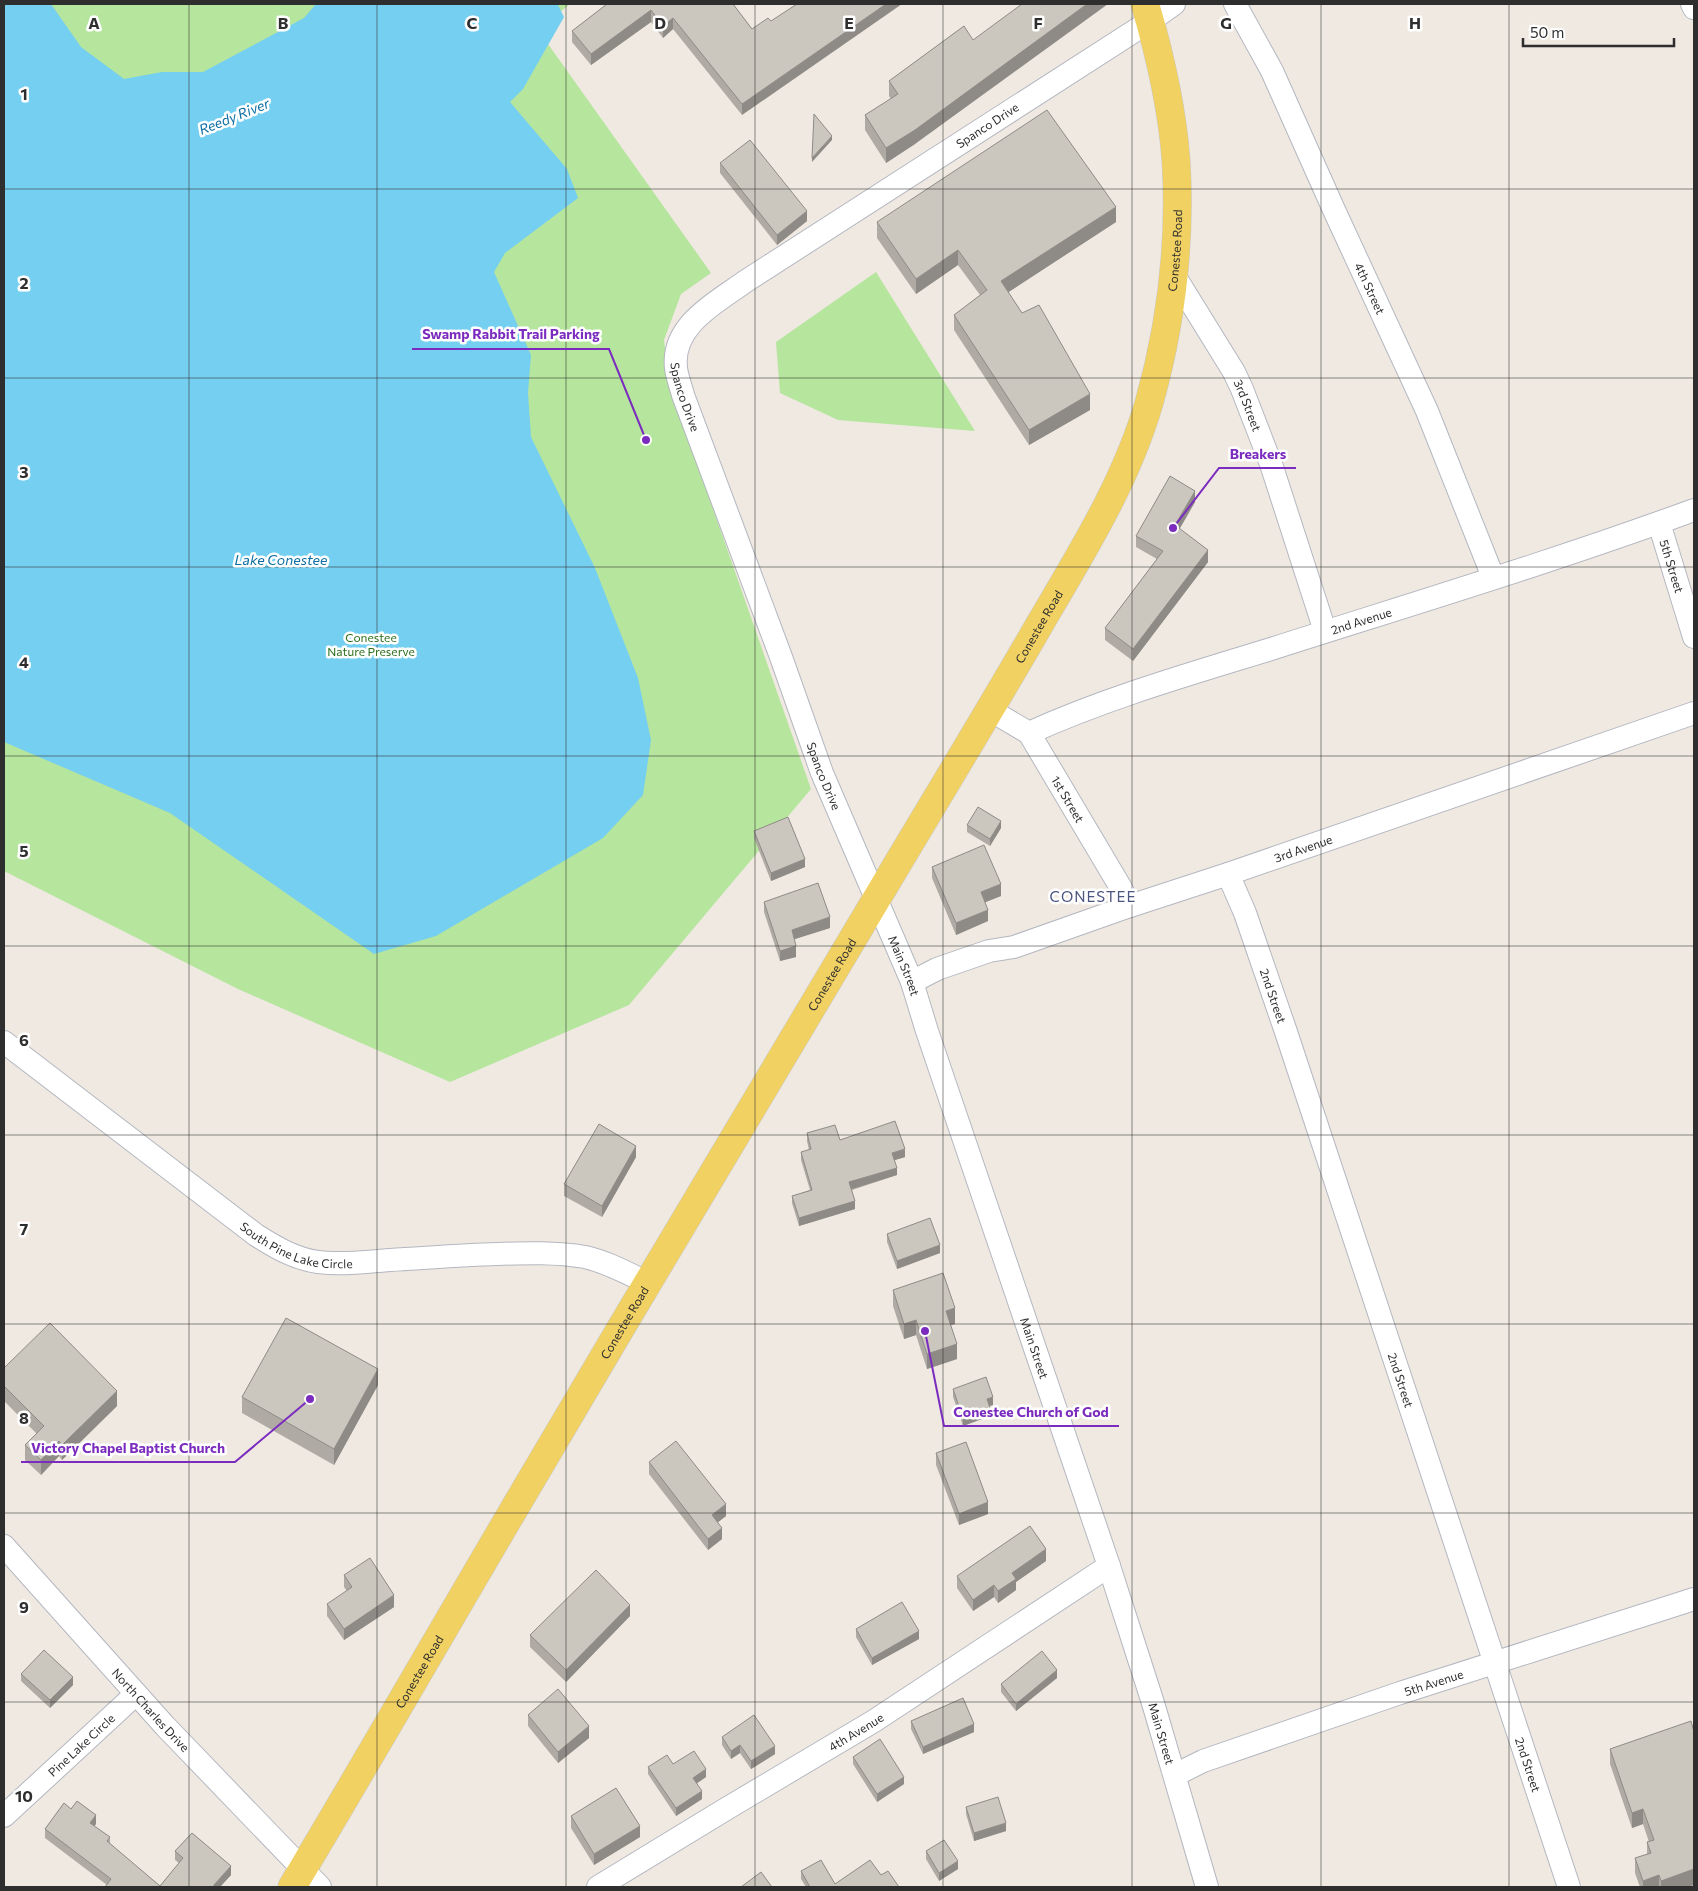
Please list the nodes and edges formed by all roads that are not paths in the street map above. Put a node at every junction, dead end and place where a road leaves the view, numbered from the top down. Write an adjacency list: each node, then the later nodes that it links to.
1 (1174, 4): 5 (street, Spanco Drive)
2 (1235, 4): 9 (street, 4th Street)
3 (1692, 4): 4 (street)
4 (1694, 8)
5 (1148, 13): 6 (main road, Conestee Road); 16 (street, Spanco Drive)
6 (1174, 275): 10 (street, 3rd Street); 12 (main road, Conestee Road)
7 (1694, 510): 8 (street, 2nd Avenue)
8 (1659, 523): 9 (street, 2nd Avenue); 11 (street, 5th Street)
9 (1493, 577): 10 (street, 2nd Avenue)
10 (1325, 631): 14 (street, 2nd Avenue)
11 (1694, 637)
12 (990, 710): 14 (street, 1st Street); 16 (main road, Conestee Road)
13 (1694, 713): 15 (street, 3rd Avenue)
14 (1029, 733): 17 (street, 1st Street)
15 (1228, 874): 17 (street, 3rd Avenue); 24 (street, 2nd Street)
16 (876, 899): 18 (street, Main Street); 20 (main road, Conestee Road)
17 (1130, 906): 18 (street, 3rd Avenue)
18 (912, 982): 22 (street, Main Street)
19 (4, 1042): 20 (street, South Pine Lake Circle)
20 (648, 1283): 28 (main road, Conestee Road)
21 (4, 1546): 25 (street, North Charles Drive)
22 (1109, 1566): 26 (street, Main Street); 29 (street, 4th Avenue)
23 (1694, 1599): 24 (street, 5th Avenue)
24 (1495, 1663): 26 (street, 5th Avenue); 31 (street, 2nd Street)
25 (136, 1694): 27 (street, Pine Lake Circle); 28 (street, North Charles Drive)
26 (1175, 1775): 30 (street, Main Street)
27 (4, 1816)
28 (305, 1881)
29 (598, 1887)
30 (1207, 1887)
31 (1569, 1887)

